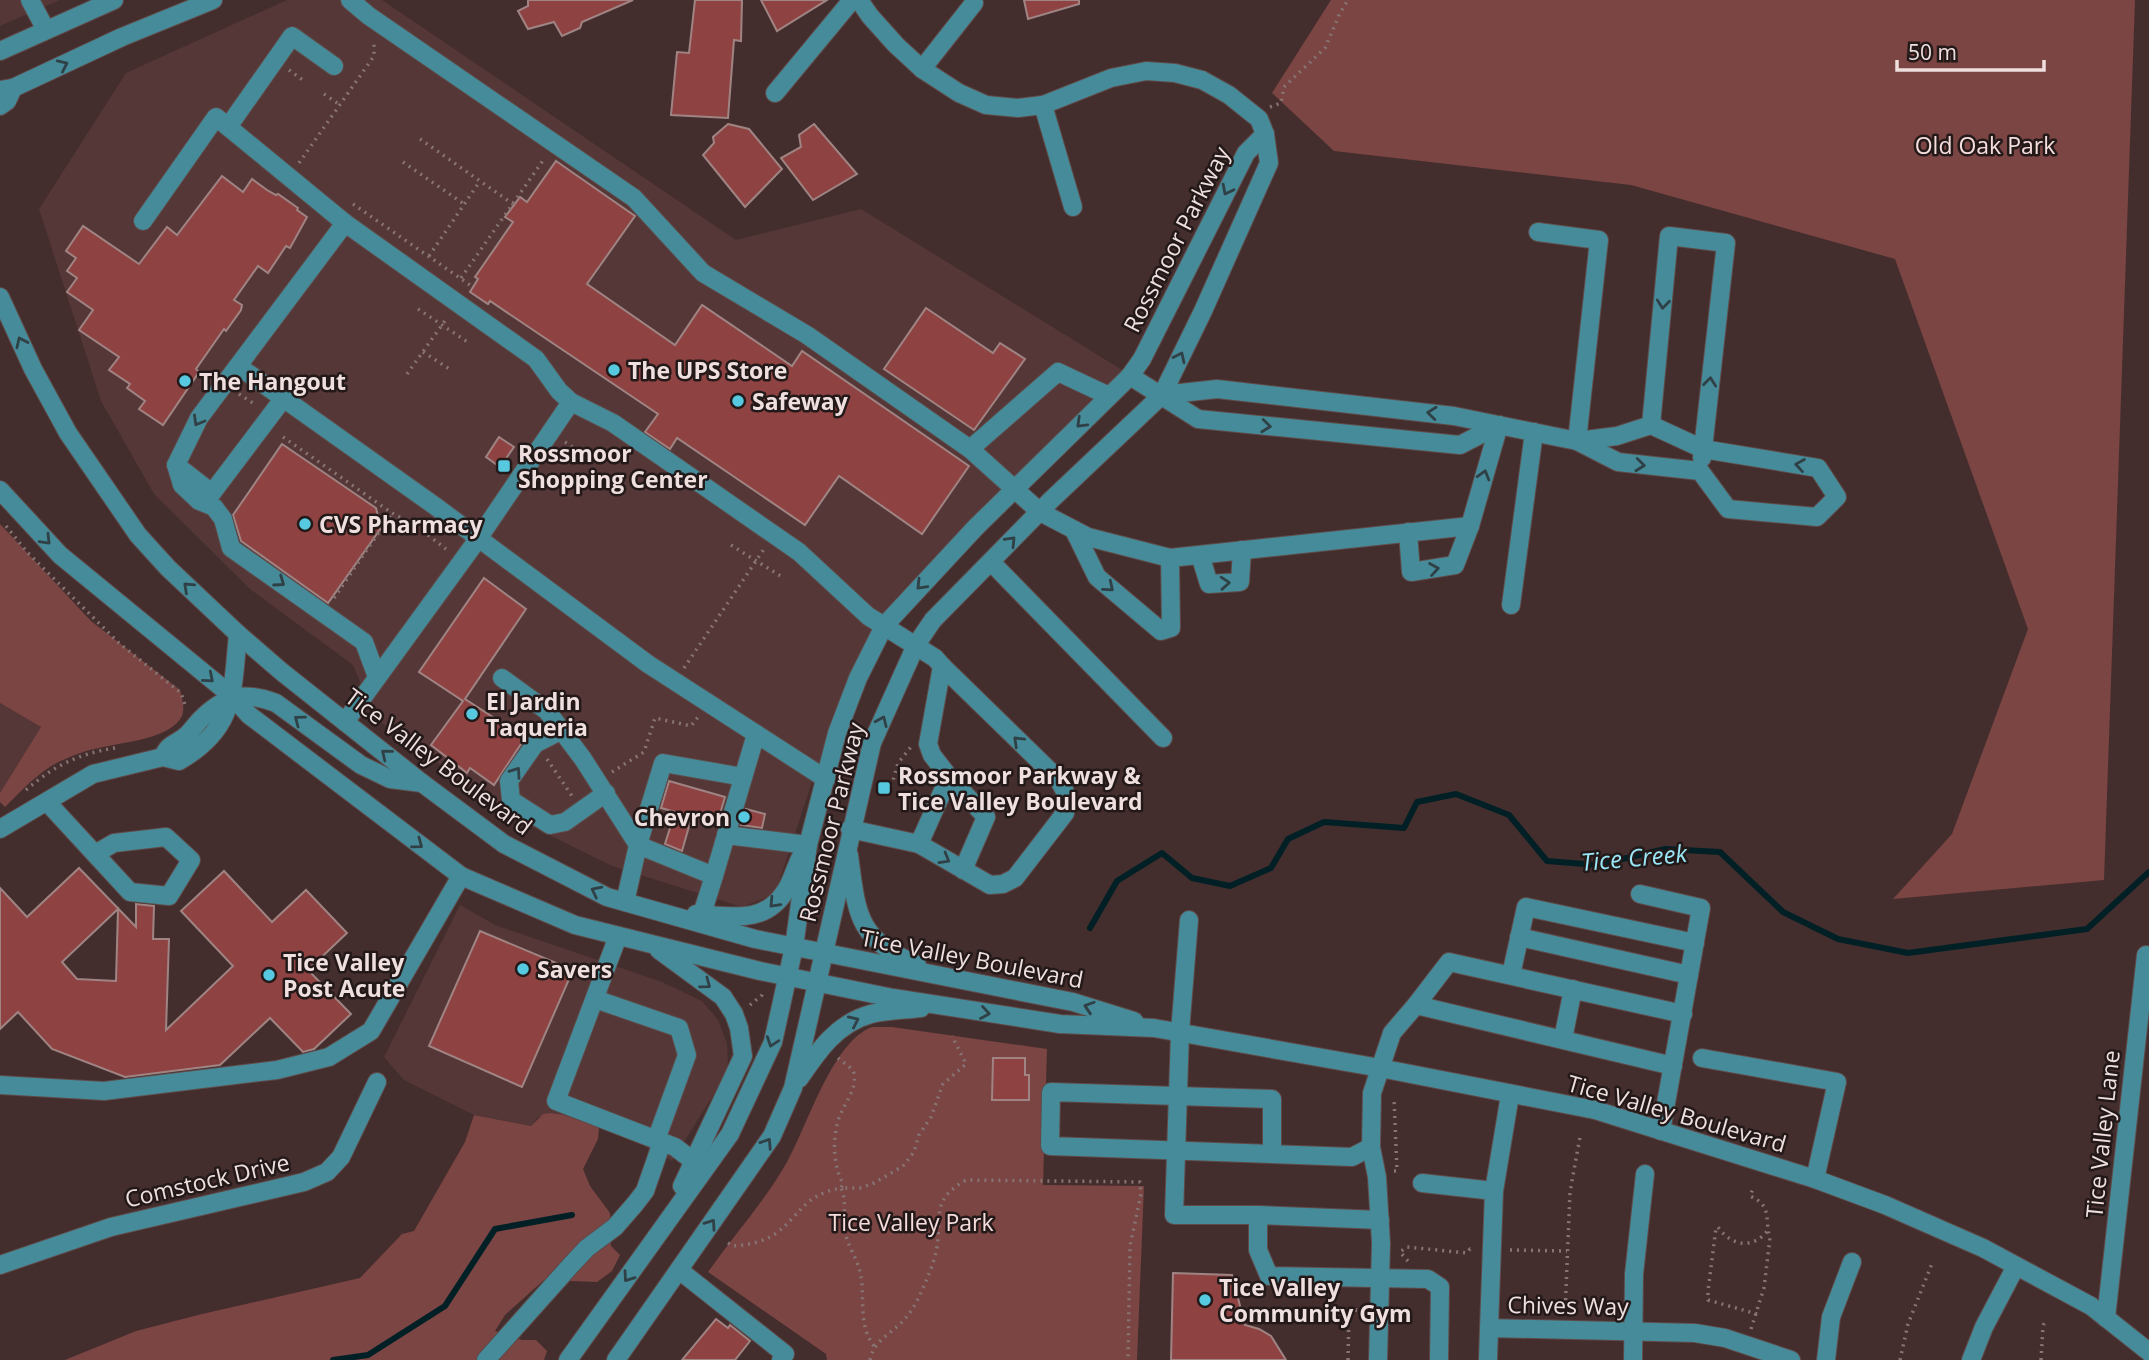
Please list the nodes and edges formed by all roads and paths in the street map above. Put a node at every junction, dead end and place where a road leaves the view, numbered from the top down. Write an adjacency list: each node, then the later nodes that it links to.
1 (30, 0): 9 (street)
2 (114, 0): 9 (street)
3 (213, 0): 14 (street, one-way to 3)
4 (350, 0): 60 (street)
5 (852, 0): 15 (street)
6 (859, 0): 13 (street)
7 (1348, 0): 20 (path)
8 (974, 3): 13 (street)
9 (46, 30): 11 (street)
10 (373, 30): 17 (path)
11 (0, 51)
12 (334, 66): 21 (street)
13 (922, 69): 18 (street)
14 (7, 89): 19 (street)
15 (775, 93)
16 (324, 94): 17 (path)
17 (340, 104): 26 (path)
18 (1043, 105): 22 (street); 31 (street)
19 (0, 106)
20 (1271, 106)
21 (228, 127): 32 (street); 33 (street)
22 (1265, 134): 47 (street, Rossmoor Parkway, one-way to 47); 49 (street, Rossmoor Parkway, one-way to 22)
23 (420, 139): 27 (path)
24 (546, 156): 30 (path)
25 (403, 162): 29 (path)
26 (298, 165)
27 (480, 181): 29 (path); 30 (path)
28 (348, 200): 35 (path)
29 (464, 204): 35 (path)
30 (513, 204): 36 (path)
31 (1073, 207)
32 (143, 221)
33 (345, 223): 44 (street); 52 (street)
34 (1538, 232): 59 (street)
35 (429, 256): 36 (path)
36 (461, 278): 37 (path)
37 (470, 285)
38 (0, 297): 88 (street, Tice Valley Boulevard, one-way to 38)
39 (418, 309): 41 (path)
40 (452, 311): 41 (path)
41 (442, 326): 42 (path); 43 (path)
42 (469, 343)
43 (423, 352): 45 (path); 46 (path)
44 (238, 366): 51 (street); 63 (street, one-way to 63)
45 (451, 370)
46 (407, 374)
47 (1130, 376): 49 (street); 50 (street, Rossmoor Parkway)
48 (235, 391): 53 (path)
49 (1162, 395): 54 (street, one-way to 49); 54 (street, one-way to 54); 67 (street, Rossmoor Parkway)
50 (1109, 396): 60 (street); 65 (street, Rossmoor Parkway, one-way to 65)
51 (283, 399): 63 (street); 75 (street)
52 (572, 402): 75 (street); 87 (street)
53 (261, 409)
54 (1499, 425): 56 (street); 71 (street, one-way to 54)
55 (1651, 425): 59 (street); 61 (street); 61 (street, one-way to 55)
56 (1534, 432): 59 (street); 86 (street)
57 (283, 437): 68 (path)
58 (564, 442): 62 (path)
59 (1577, 442): 64 (street, one-way to 64)
60 (970, 449): 65 (street)
61 (1703, 449): 64 (street); 64 (street, one-way to 61)
62 (590, 458)
63 (176, 465): 92 (street, one-way to 92)
64 (1700, 471)
65 (1014, 489): 67 (street); 87 (street, Rossmoor Parkway, one-way to 87)
66 (0, 490): 94 (street, Tice Valley Boulevard, one-way to 94)
67 (1040, 512): 72 (street); 83 (street, Rossmoor Parkway, one-way to 67)
68 (392, 513): 70 (path); 85 (path)
69 (0, 519): 95 (path)
70 (407, 521)
71 (1469, 526): 73 (street); 73 (street, one-way to 71)
72 (1074, 530): 80 (street); 80 (street, one-way to 80)
73 (1409, 532): 78 (street)
74 (428, 535): 81 (path)
75 (478, 539): 92 (street); 99 (street)
76 (767, 544): 82 (path)
77 (732, 545): 82 (path)
78 (1242, 550): 79 (street); 79 (street, one-way to 78)
79 (1200, 555): 80 (street)
80 (1170, 558)
81 (438, 559)
82 (756, 561): 84 (path); 91 (path)
83 (990, 562): 89 (street, Rossmoor Parkway); 100 (street)
84 (782, 577)
85 (330, 603)
86 (1511, 605)
87 (884, 626): 89 (street); 107 (street, Rossmoor Parkway)
88 (238, 634): 94 (street); 97 (street, Tice Valley Boulevard)
89 (916, 645): 90 (street); 116 (street, Rossmoor Parkway, one-way to 89)
90 (942, 666): 106 (street); 121 (street, one-way to 90)
91 (682, 671)
92 (377, 677): 97 (street)
93 (502, 678): 98 (street)
94 (232, 696): 108 (street, one-way to 94); 113 (street); 122 (street, Tice Valley Boulevard, one-way to 122)
95 (186, 713)
96 (699, 715): 104 (path)
97 (345, 722): 108 (street, Tice Valley Boulevard, one-way to 97)
98 (562, 730): 111 (street); 111 (street, one-way to 98)
99 (756, 734): 105 (street); 107 (street)
100 (1163, 738)
101 (126, 746): 109 (path)
102 (912, 746): 112 (path)
103 (543, 752): 110 (path)
104 (608, 774)
105 (743, 777): 115 (street); 118 (street)
106 (949, 777): 117 (street); 121 (street)
107 (826, 779): 119 (street, Rossmoor Parkway)
108 (422, 783): 125 (street, Tice Valley Boulevard, one-way to 108)
109 (24, 792)
110 (580, 792)
111 (606, 793): 118 (street)
112 (876, 797)
113 (47, 802): 114 (street); 120 (street)
114 (0, 829)
115 (726, 835): 119 (street); 123 (street)
116 (849, 836): 117 (street); 134 (street, Rossmoor Parkway); 139 (street)
117 (919, 844): 121 (street, one-way to 121)
118 (639, 845): 123 (street); 125 (street)
119 (808, 845): 127 (street, one-way to 127); 133 (street, Rossmoor Parkway)
120 (95, 855): 120 (street)
121 (963, 870)
122 (461, 876): 129 (street, Tice Valley Boulevard); 155 (street)
123 (714, 876): 127 (street)
124 (1640, 894): 131 (street)
125 (625, 902): 126 (street, Tice Valley Boulevard)
126 (661, 912): 127 (street); 133 (street, Tice Valley Boulevard)
127 (702, 914)
128 (1189, 920): 147 (street)
129 (618, 936): 132 (street, Tice Valley Boulevard); 142 (street)
130 (1519, 937): 131 (street); 136 (street); 137 (street)
131 (1695, 943): 137 (street)
132 (650, 944): 138 (street, Tice Valley Boulevard); 166 (street, one-way to 166)
133 (794, 947): 134 (street, Tice Valley Boulevard); 138 (street, Rossmoor Parkway)
134 (823, 953): 139 (street, Tice Valley Boulevard); 140 (street, Rossmoor Parkway)
135 (2146, 955): 191 (street, Tice Valley Lane)
136 (1511, 975): 141 (street); 144 (street)
137 (1689, 975): 145 (street)
138 (788, 976): 140 (street, Tice Valley Boulevard); 166 (street, Rossmoor Parkway, one-way to 166)
139 (950, 978): 146 (street, Tice Valley Boulevard, one-way to 139)
140 (816, 982): 143 (street, Tice Valley Boulevard); 156 (street, Rossmoor Parkway)
141 (1573, 989): 145 (street); 149 (street)
142 (595, 999): 162 (street); 162 (street)
143 (939, 1005): 146 (street, Tice Valley Boulevard, one-way to 146); 156 (street, one-way to 143)
144 (1416, 1005): 149 (street); 153 (street)
145 (1683, 1014): 152 (street)
146 (1154, 1028): 147 (street, Tice Valley Boulevard)
147 (1180, 1032): 153 (street, Tice Valley Boulevard); 158 (street)
148 (951, 1036): 172 (path)
149 (1563, 1039): 152 (street)
150 (838, 1058): 172 (path)
151 (1702, 1058): 169 (street)
152 (1674, 1066): 160 (street)
153 (1380, 1068): 157 (street, Tice Valley Boulevard); 163 (street)
154 (377, 1082): 184 (street, Comstock Drive)
155 (0, 1085)
156 (793, 1088): 186 (street, Rossmoor Parkway, one-way to 156)
157 (1510, 1095): 160 (street, Tice Valley Boulevard); 173 (street, Chives Way)
158 (1178, 1097): 164 (street); 164 (street); 165 (street)
159 (1394, 1098): 167 (path)
160 (1661, 1131): 169 (street, Tice Valley Boulevard)
161 (1580, 1137): 180 (path)
162 (659, 1141): 166 (street); 198 (street)
163 (1371, 1147): 165 (street); 175 (street)
164 (1177, 1149): 165 (street); 174 (street)
165 (1272, 1154)
166 (699, 1166): 199 (street, one-way to 199)
167 (1388, 1171)
168 (1645, 1174): 194 (street)
169 (1815, 1179): 185 (street, Tice Valley Boulevard)
170 (1422, 1183): 173 (street)
171 (1754, 1186): 176 (path)
172 (841, 1188): 177 (path); 196 (path)
173 (1494, 1191): 193 (street, Chives Way)
174 (1258, 1215): 175 (street); 187 (street)
175 (1380, 1220): 187 (street)
176 (1768, 1230): 189 (path); 189 (path)
177 (728, 1243)
178 (1479, 1250): 183 (path)
179 (1502, 1250): 180 (path)
180 (1567, 1251): 190 (path)
181 (1933, 1261): 211 (path)
182 (1852, 1262): 210 (street)
183 (1406, 1263)
184 (0, 1265)
185 (2016, 1266): 191 (street, Tice Valley Boulevard); 212 (street)
186 (679, 1270): 200 (street, Rossmoor Parkway); 201 (street)
187 (1380, 1280): 205 (street); 206 (street)
188 (1364, 1300): 204 (path)
189 (1757, 1314): 195 (path)
190 (1565, 1316)
191 (2106, 1318): 197 (street, Tice Valley Boulevard)
192 (2046, 1319): 213 (path)
193 (1489, 1328): 194 (street, Chives Way); 207 (street)
194 (1633, 1330): 208 (street); 209 (street, Chives Way)
195 (1750, 1332)
196 (874, 1346): 202 (path); 203 (path)
197 (2149, 1352)
198 (486, 1360)
199 (568, 1360)
200 (616, 1360)
201 (781, 1360)
202 (870, 1360)
203 (1128, 1360)
204 (1348, 1360)
205 (1378, 1360)
206 (1439, 1360)
207 (1488, 1360)
208 (1633, 1360)
209 (1791, 1360)
210 (1826, 1360)
211 (1900, 1360)
212 (1971, 1360)
213 (2041, 1360)

